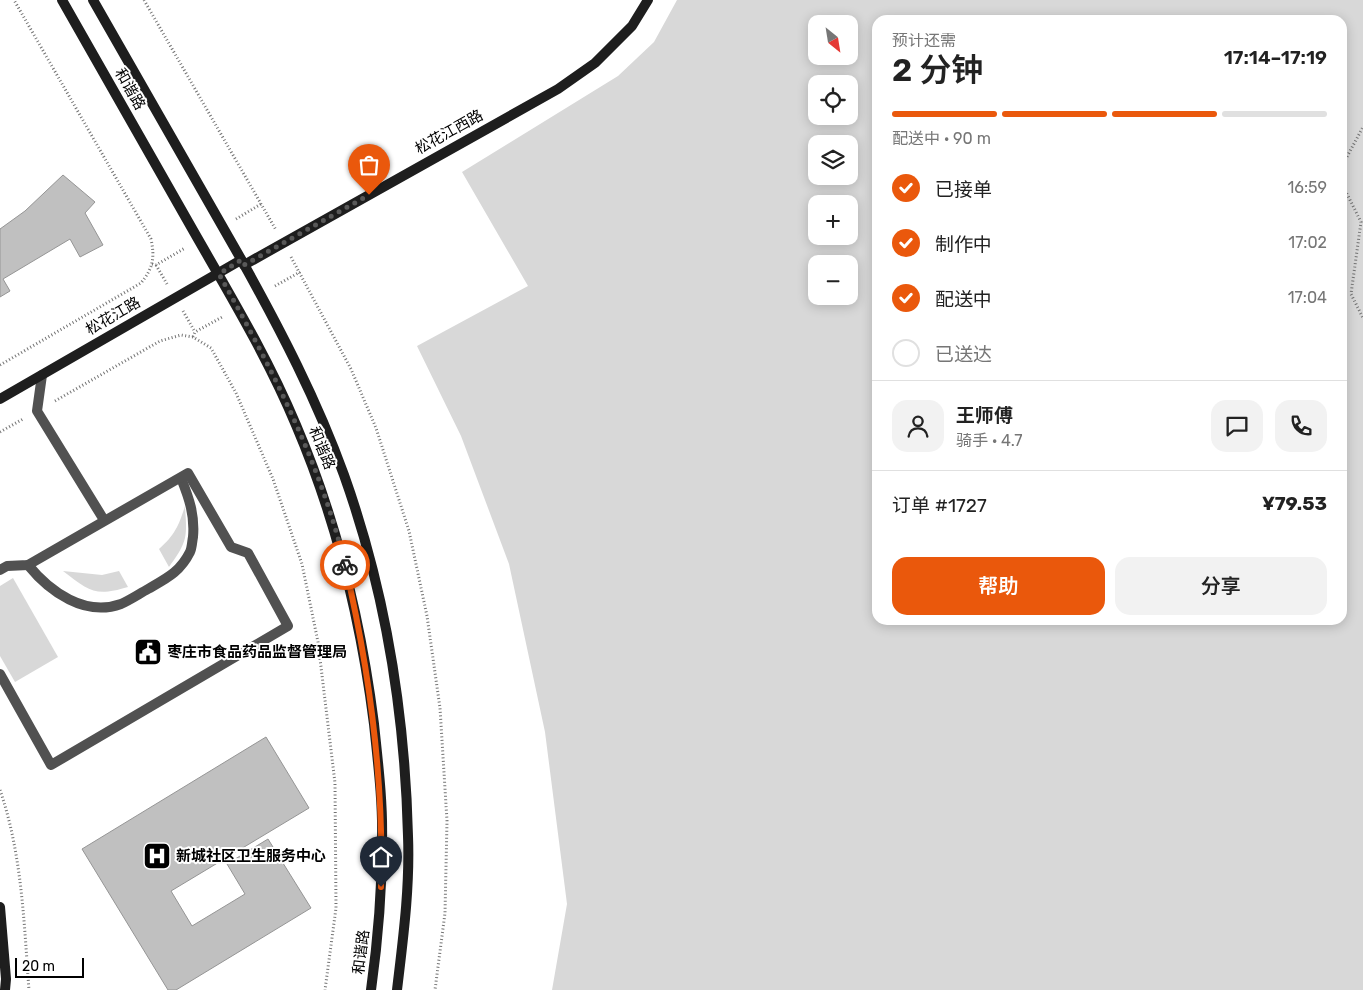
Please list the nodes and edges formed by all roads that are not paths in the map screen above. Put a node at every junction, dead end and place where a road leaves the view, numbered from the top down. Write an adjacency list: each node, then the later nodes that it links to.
1 (62, 0): 5 (main road, 和谐路)
2 (93, 0): 4 (main road, 和谐路)
3 (648, 0): 4 (main road, 松花江西路)
4 (243, 263): 5 (main road, 松花江路); 16 (main road, 和谐路)
5 (219, 274): 6 (main road, 松花江路); 15 (main road, 和谐路)
6 (42, 375): 7 (main road, 松花江路); 9 (street)
7 (0, 399)
8 (181, 478): 9 (street); 10 (street); 12 (street)
9 (104, 520): 10 (street)
10 (28, 565): 11 (street)
11 (0, 570)
12 (0, 674)
13 (0, 906): 14 (main road)
14 (5, 990)
15 (371, 990)
16 (397, 990)

